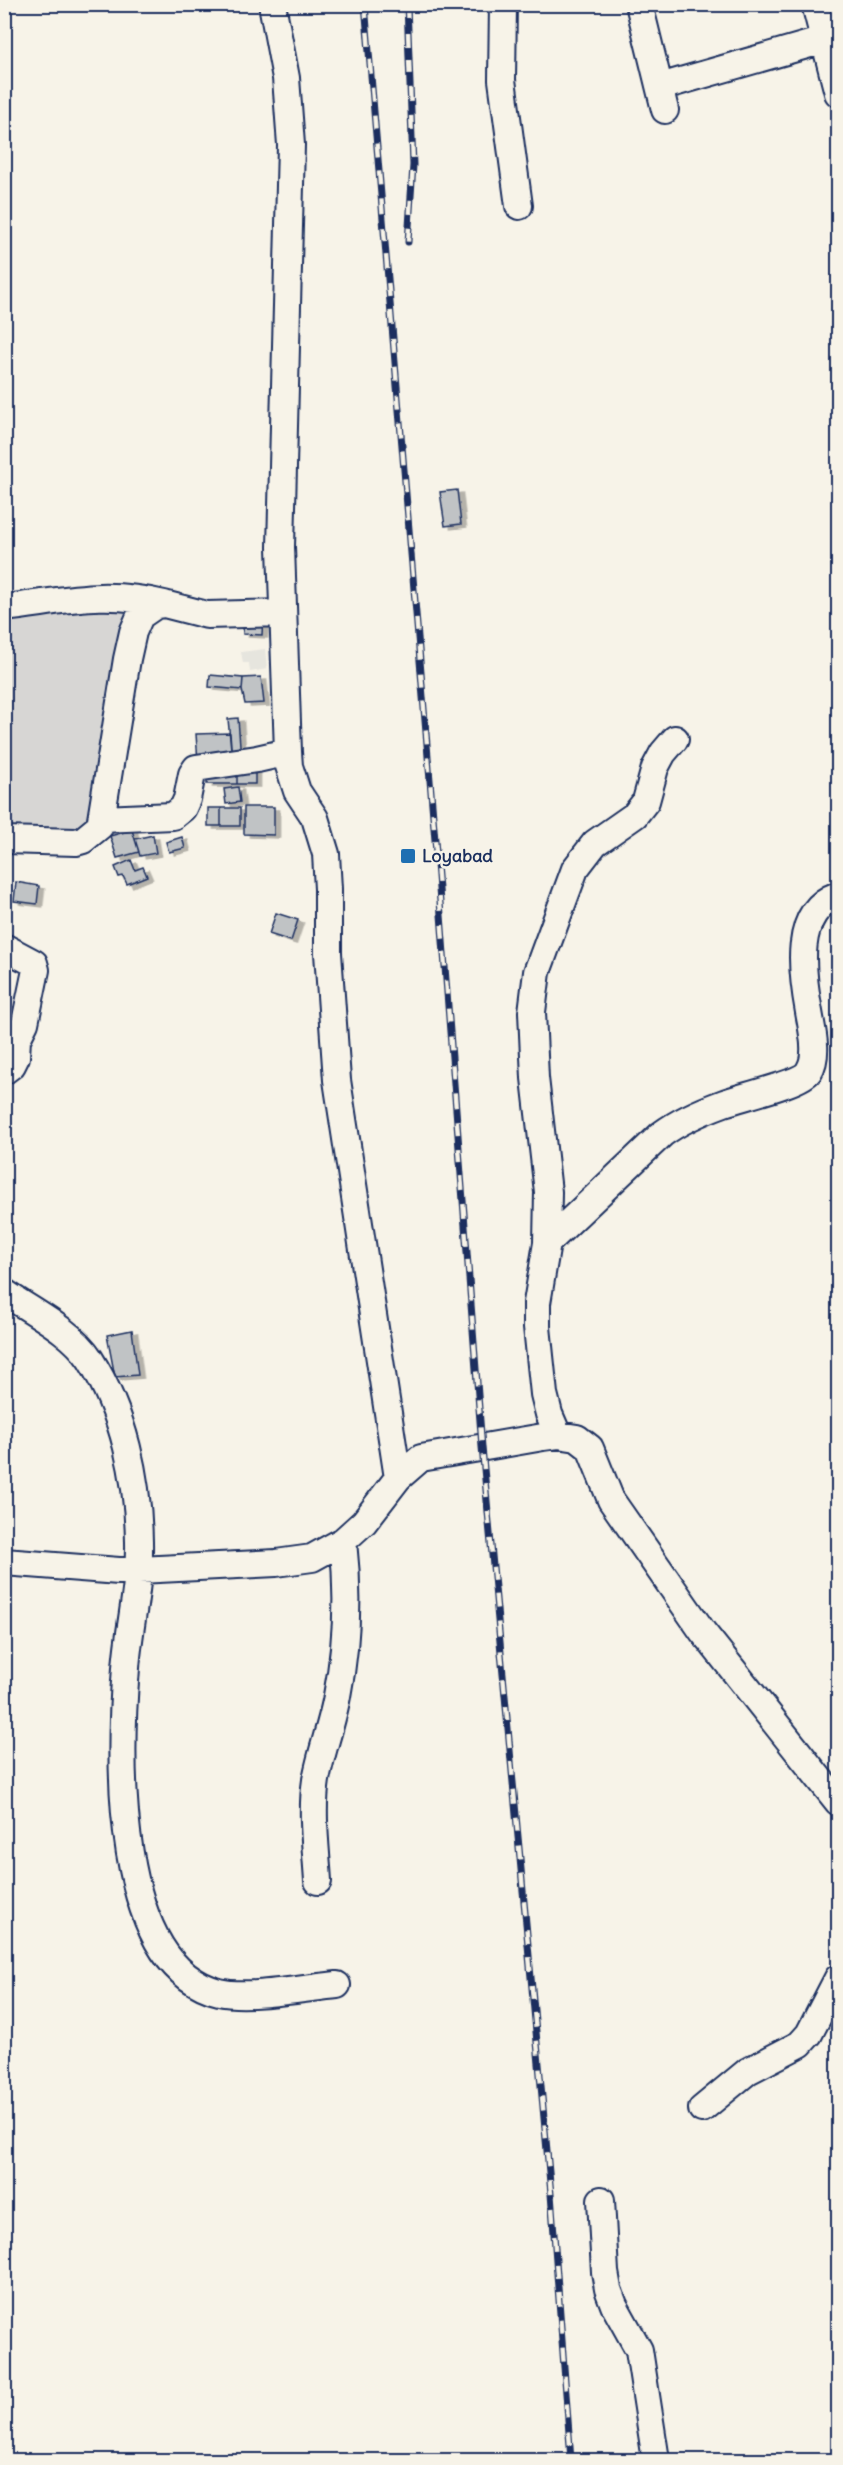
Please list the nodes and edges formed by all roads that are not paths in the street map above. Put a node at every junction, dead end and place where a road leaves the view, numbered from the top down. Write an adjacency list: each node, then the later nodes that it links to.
1 (272, 4): 10 (street)
2 (503, 4): 7 (street)
3 (639, 4): 5 (street)
4 (815, 4): 5 (street)
5 (824, 40): 6 (street)
6 (838, 93)
7 (519, 206)
8 (164, 604): 9 (street); 10 (street); 13 (street)
9 (4, 608)
10 (282, 613): 12 (street)
11 (675, 739): 18 (street)
12 (288, 752): 13 (street); 21 (street)
13 (102, 819): 14 (street)
14 (4, 840)
15 (838, 895): 18 (street)
16 (4, 947): 17 (street)
17 (4, 1071)
18 (547, 1243): 20 (street)
19 (4, 1292): 24 (street)
20 (558, 1435): 21 (street); 25 (street)
21 (398, 1478): 22 (street)
22 (343, 1541): 24 (street); 26 (street)
23 (14, 1563): 24 (street)
24 (129, 1570): 28 (street)
25 (838, 1802)
26 (318, 1881)
27 (838, 1978): 29 (street)
28 (337, 1985)
29 (702, 2109)
30 (601, 2200): 31 (street)
31 (656, 2460)

